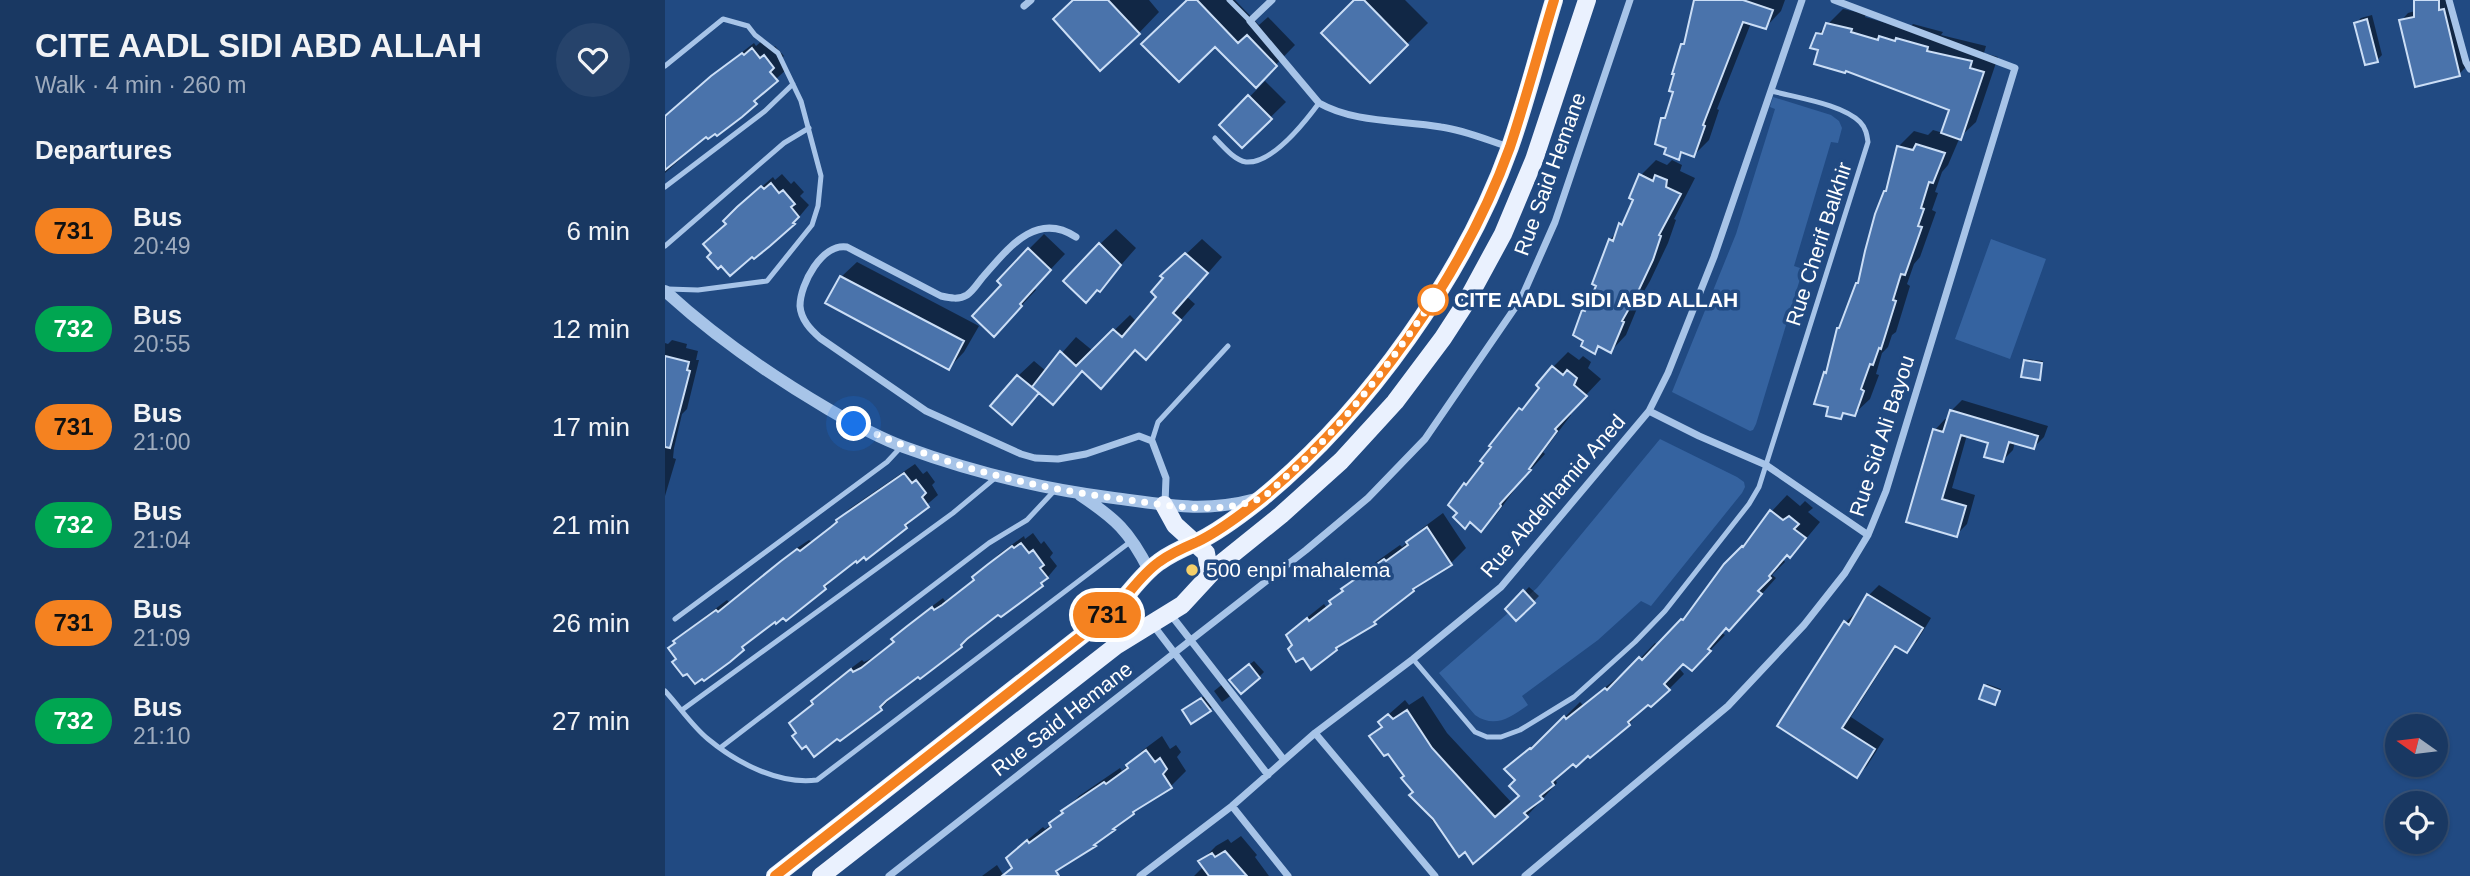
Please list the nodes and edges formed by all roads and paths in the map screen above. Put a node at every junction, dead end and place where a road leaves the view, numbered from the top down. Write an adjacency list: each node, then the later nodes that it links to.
1 (1031, 0): 10 (street)
2 (1229, 0): 11 (lane)
3 (1272, 0): 11 (street)
4 (1554, 0): 19 (main road)
5 (1587, 0): 20 (main road)
6 (1630, 0): 44 (street, Rue Said Hemane)
7 (1802, 0): 15 (street, Rue Abdelhamid Aned)
8 (1834, 0): 35 (street, Rue Sid Ali Bayou)
9 (2449, 0): 13 (street)
10 (1024, 6)
11 (1250, 21): 16 (street)
12 (665, 66): 14 (lane)
13 (2470, 69)
14 (793, 84): 17 (lane); 21 (lane)
15 (1772, 91): 26 (street, Rue Abdelhamid Aned); 29 (lane, Rue Cherif Balkhir)
16 (1319, 103): 18 (lane); 19 (street)
17 (809, 128): 23 (lane); 24 (lane)
18 (1215, 138)
19 (1509, 148): 20 (main road); 33 (main road)
20 (1534, 160): 39 (main road)
21 (665, 187)
22 (1076, 237): 27 (street)
23 (665, 246)
24 (665, 290): 28 (street)
25 (1228, 346): 27 (lane)
26 (1649, 411): 29 (street); 46 (street, Rue Abdelhamid Aned)
27 (1152, 441): 34 (street)
28 (901, 446): 30 (street); 42 (lane)
29 (1766, 465): 35 (street); 46 (lane, Rue Cherif Balkhir)
30 (998, 476): 31 (street); 48 (lane)
31 (1055, 489): 32 (street); 50 (lane)
32 (1077, 493): 34 (street); 36 (street)
33 (1262, 498): 34 (street); 37 (main road)
34 (1164, 505): 37 (main road)
35 (1868, 535): 60 (street, Rue Sid Ali Bayou)
36 (1133, 540): 38 (street); 50 (lane)
37 (1195, 543): 38 (main road); 39 (main road)
38 (1149, 569): 40 (main road)
39 (1210, 575): 41 (main road)
40 (1123, 598): 43 (main road); 55 (main road)
41 (1171, 614): 43 (main road); 44 (street)
42 (675, 619)
43 (1147, 627): 45 (street); 56 (main road)
44 (1191, 640): 45 (street, Rue Said Hemane); 51 (street)
45 (1175, 653): 52 (street); 57 (street, Rue Said Hemane)
46 (1413, 659): 49 (street, Rue Abdelhamid Aned)
47 (665, 691): 48 (lane)
48 (683, 710): 50 (lane)
49 (1315, 733): 51 (street, Rue Abdelhamid Aned); 59 (street)
50 (720, 748)
51 (1284, 760): 52 (street, Rue Abdelhamid Aned)
52 (1268, 775): 53 (street, Rue Abdelhamid Aned)
53 (1232, 806): 54 (street, Rue Abdelhamid Aned); 58 (street)
54 (1143, 875)
55 (775, 876)
56 (821, 876)
57 (888, 876)
58 (1288, 876)
59 (1435, 876)
60 (1525, 876)

